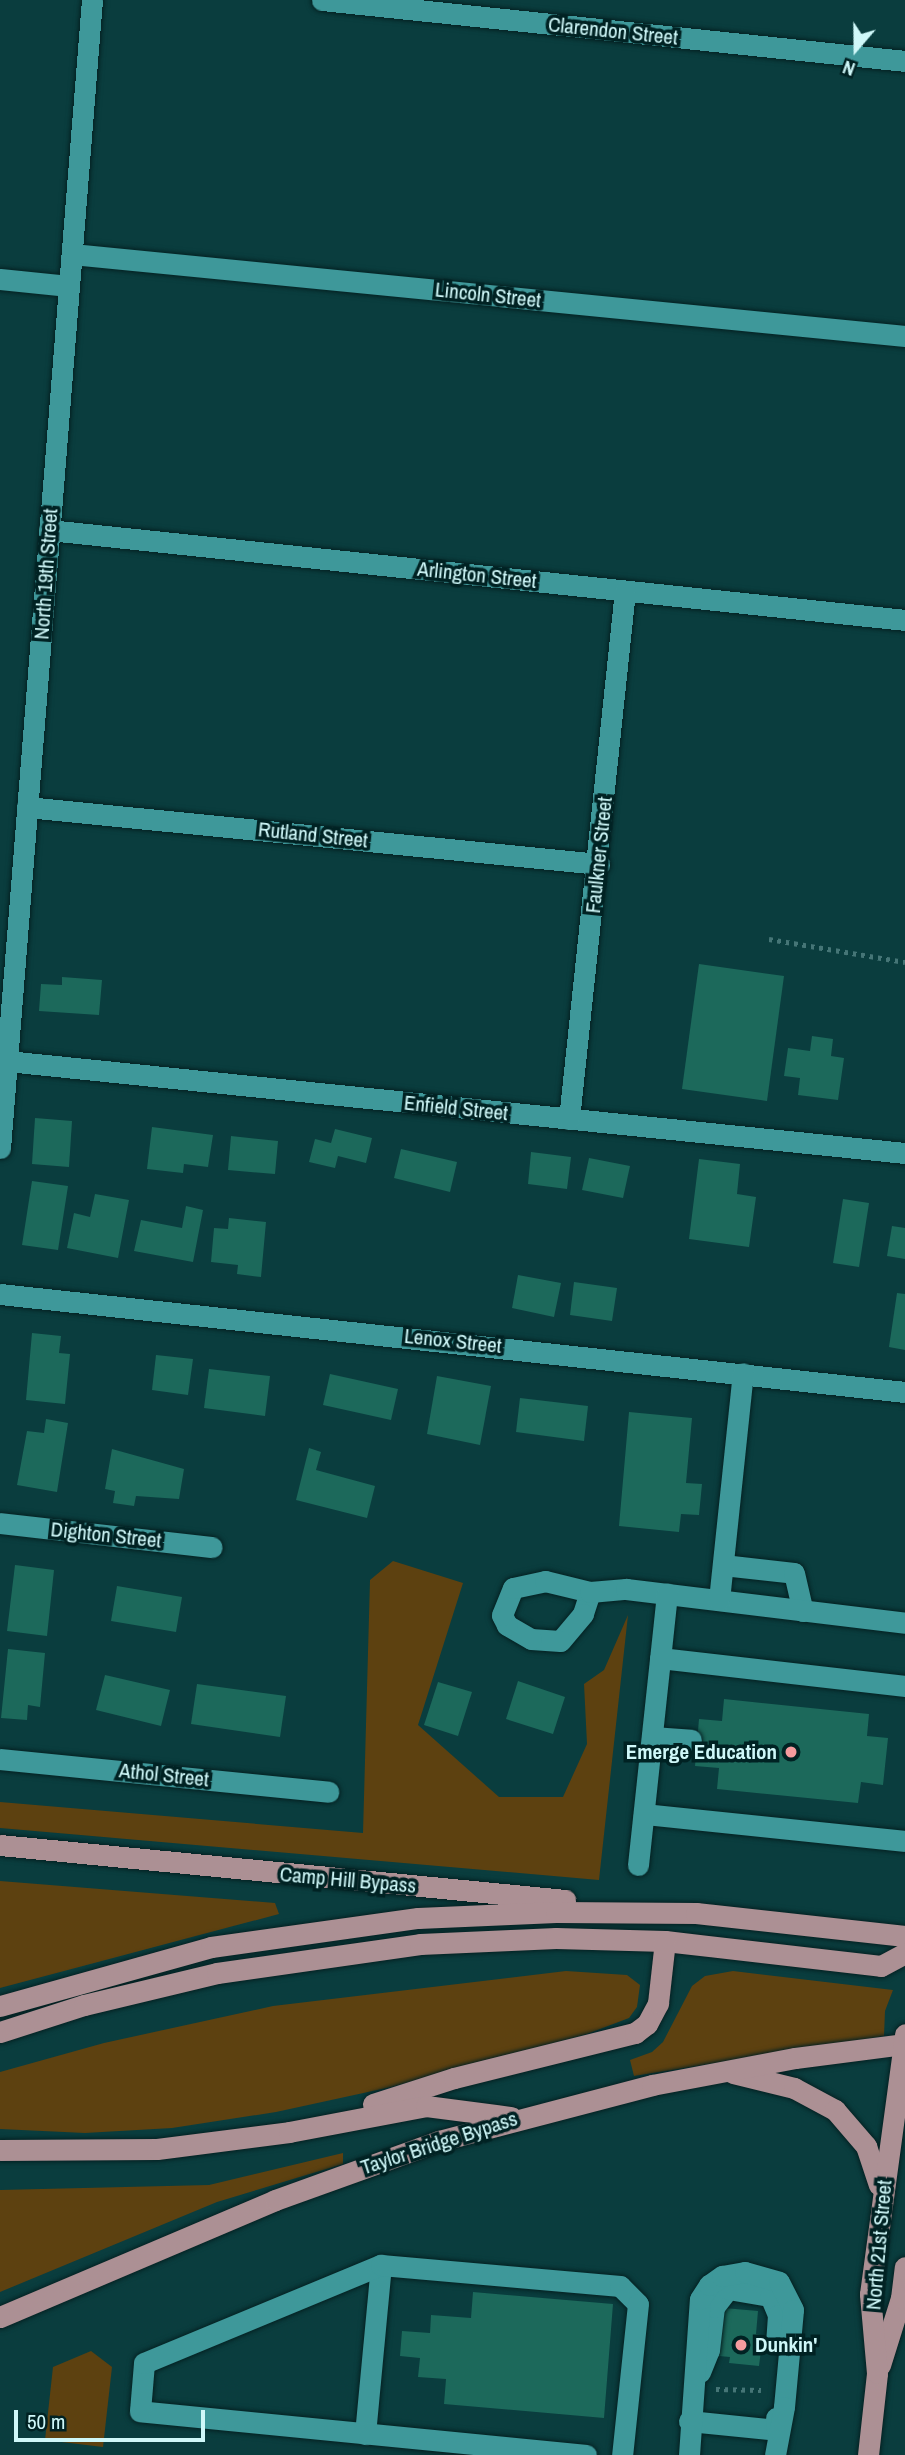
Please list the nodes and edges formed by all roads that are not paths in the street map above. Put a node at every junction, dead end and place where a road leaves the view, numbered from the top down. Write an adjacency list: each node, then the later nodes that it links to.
1 (92, 0): 4 (street, North 19th Street)
2 (322, 0): 3 (street, Clarendon Street)
3 (905, 61)
4 (72, 254): 6 (street, North 19th Street); 7 (street, Lincoln Street)
5 (0, 279): 6 (street)
6 (69, 286): 8 (street, North 19th Street)
7 (905, 336)
8 (49, 530): 9 (street, Arlington Street); 11 (street, North 19th Street)
9 (625, 591): 10 (street, Arlington Street); 12 (street, Faulkner Street)
10 (905, 620)
11 (27, 807): 12 (street, Rutland Street); 13 (street, North 19th Street)
12 (599, 863): 14 (street, Faulkner Street)
13 (7, 1061): 14 (street, Enfield Street); 15 (street, North 19th Street)
14 (569, 1119): 16 (street, Enfield Street)
15 (0, 1148)
16 (905, 1153)
17 (0, 1294): 18 (street, Lenox Street)
18 (743, 1373): 19 (street, Lenox Street); 22 (street)
19 (905, 1392)
20 (0, 1523): 21 (street, Dighton Street)
21 (212, 1546)
22 (723, 1565): 25 (street); 26 (street)
23 (590, 1592): 24 (street)
24 (667, 1594): 25 (street); 28 (street)
25 (719, 1600): 26 (street)
26 (803, 1611): 27 (street)
27 (905, 1623)
28 (660, 1658): 29 (street); 30 (street)
29 (905, 1686)
30 (652, 1737): 31 (street); 34 (street)
31 (691, 1740)
32 (0, 1759): 33 (street, Athol Street)
33 (328, 1792)
34 (644, 1814): 35 (street); 37 (street)
35 (905, 1840)
36 (0, 1845): 38 (main road, Camp Hill Bypass)
37 (638, 1865)
38 (696, 1913): 39 (main road); 42 (main road)
39 (905, 1936)
40 (665, 1941): 41 (main road); 43 (main road); 47 (main road)
41 (905, 1953)
42 (0, 2006)
43 (0, 2032)
44 (903, 2041): 45 (main road, Taylor Bridge Bypass); 49 (main road, North 21st Street)
45 (721, 2070): 46 (main road, Taylor Bridge Bypass); 49 (main road)
46 (517, 2118): 47 (main road); 52 (main road, Taylor Bridge Bypass)
47 (289, 2132): 48 (main road)
48 (0, 2150)
49 (881, 2200): 53 (main road, North 21st Street)
50 (381, 2265): 56 (street); 56 (street); 58 (street)
51 (905, 2267): 53 (main road, North 21st Street)
52 (0, 2317)
53 (877, 2374): 61 (main road, North 21st Street)
54 (688, 2421): 55 (street); 55 (street); 59 (street)
55 (777, 2430): 60 (street)
56 (365, 2434): 57 (street)
57 (574, 2455)
58 (622, 2455)
59 (689, 2455)
60 (775, 2455)
61 (867, 2455)

